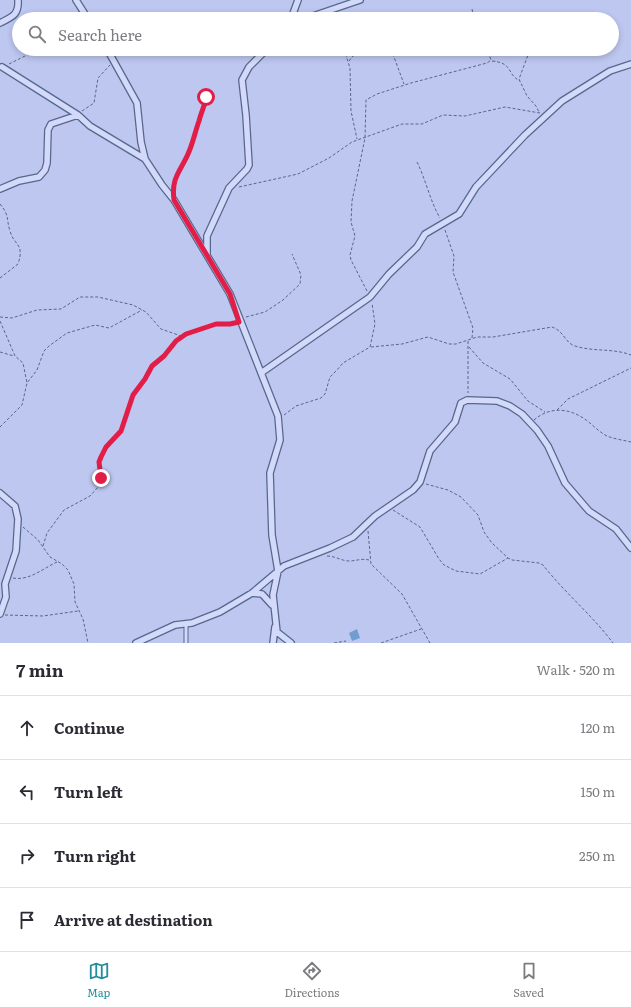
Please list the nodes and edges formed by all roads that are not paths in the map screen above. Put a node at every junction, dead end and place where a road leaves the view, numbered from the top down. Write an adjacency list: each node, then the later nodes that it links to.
1 (18, 0): 5 (street)
2 (76, 0): 6 (street)
3 (298, 0): 7 (street)
4 (360, 0): 8 (street)
5 (17, 12)
6 (84, 12)
7 (294, 12)
8 (325, 12)
9 (12, 17): 10 (street)
10 (0, 23)
11 (111, 56): 16 (street)
12 (259, 56): 18 (street)
13 (631, 64): 19 (street)
14 (2, 67): 15 (street)
15 (78, 115): 16 (street); 17 (street)
16 (145, 159): 18 (street)
17 (0, 189)
18 (207, 255): 19 (street)
19 (261, 373): 22 (street)
20 (0, 493): 25 (street)
21 (631, 548): 22 (street)
22 (278, 571): 23 (street); 24 (street)
23 (252, 593): 24 (street); 26 (street)
24 (272, 605): 27 (street)
25 (0, 615)
26 (186, 624): 28 (street); 29 (lane)
27 (275, 625): 30 (street); 31 (street)
28 (136, 643)
29 (186, 643)
30 (273, 643)
31 (291, 643)

